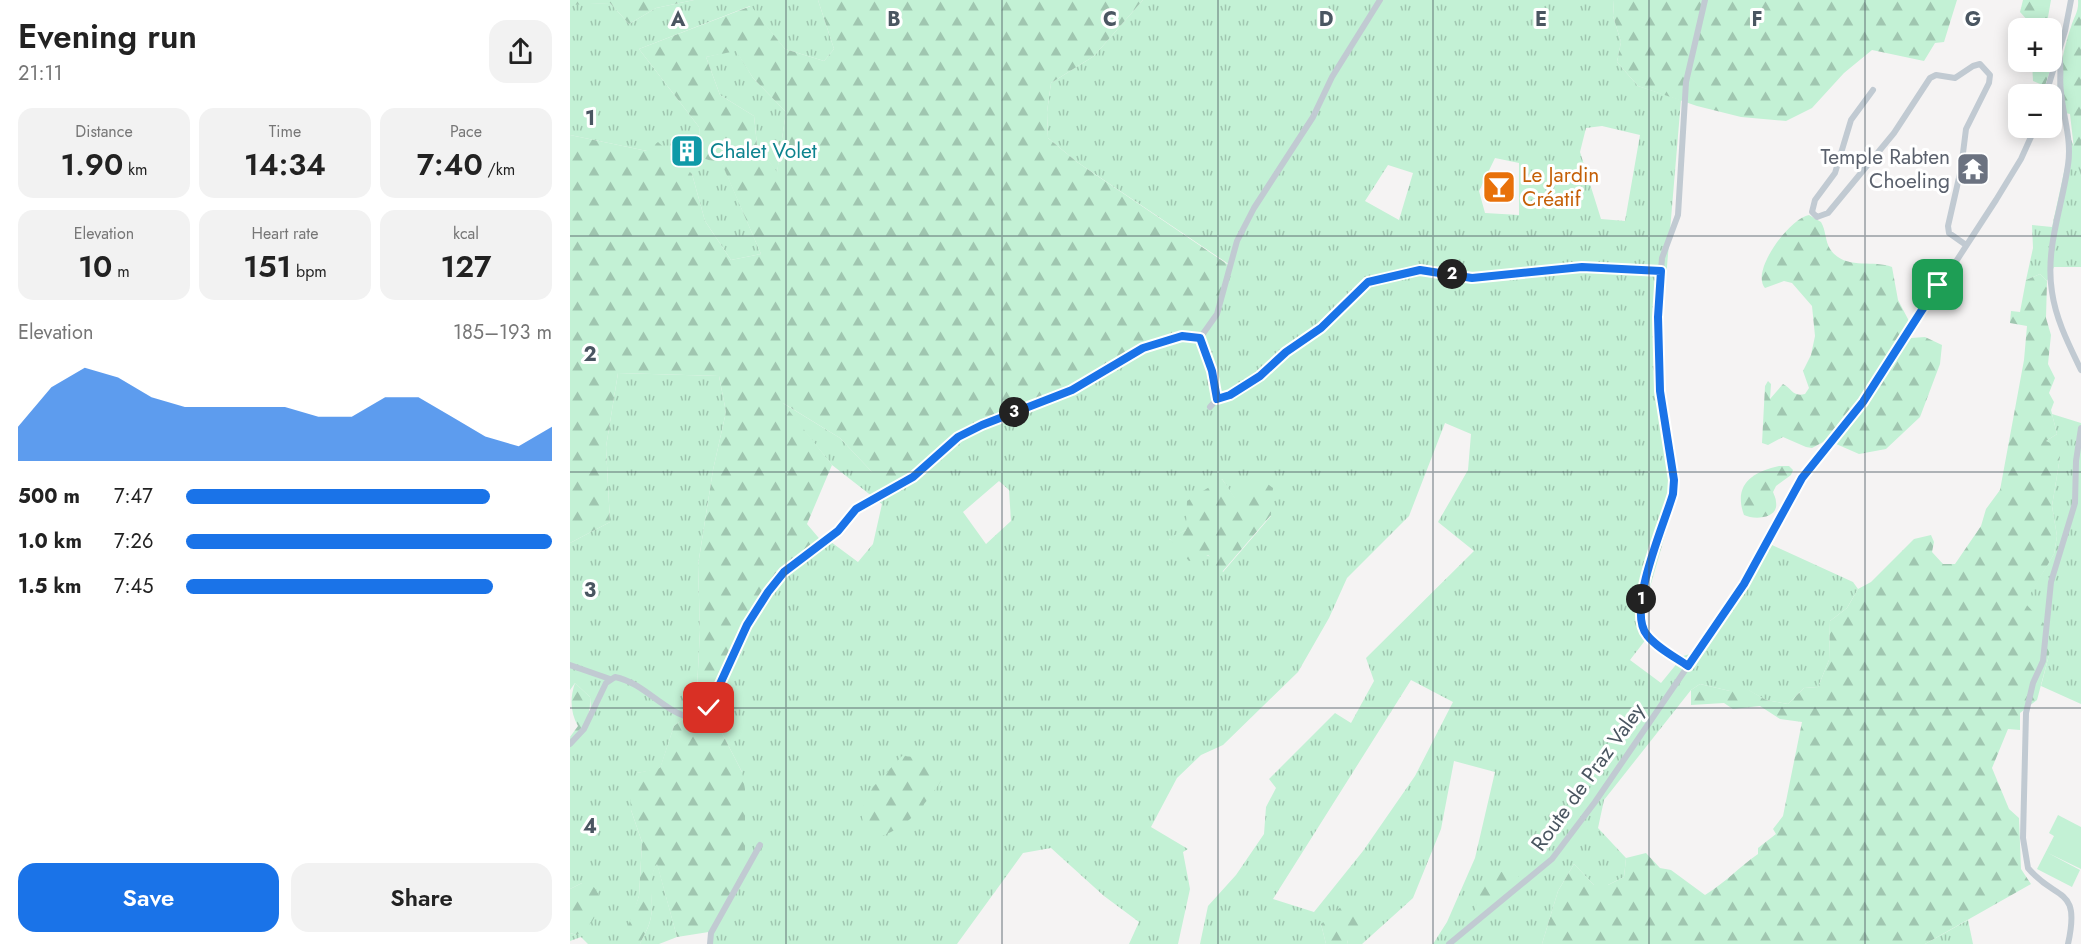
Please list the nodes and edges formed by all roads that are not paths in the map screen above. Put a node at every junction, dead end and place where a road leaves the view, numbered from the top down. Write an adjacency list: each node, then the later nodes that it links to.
1 (1380, 0): 10 (street)
2 (1705, 0): 9 (street)
3 (2071, 0): 4 (street)
4 (2062, 41)
5 (2060, 72): 11 (street)
6 (1873, 90): 8 (street)
7 (2030, 138): 8 (street, Route de Praz Valey)
8 (1966, 245): 16 (street, Route de Praz Valey)
9 (1661, 271): 12 (street); 16 (street)
10 (1200, 338): 12 (street); 17 (street)
11 (2081, 370)
12 (1217, 399): 13 (street)
13 (1210, 407)
14 (2081, 428): 20 (street)
15 (570, 665): 17 (street)
16 (1688, 666): 22 (street, Route de Praz Valey)
17 (609, 679): 18 (street)
18 (570, 744)
19 (760, 845): 21 (street)
20 (2080, 913): 23 (street)
21 (710, 944)
22 (1449, 944)
23 (2068, 944)

